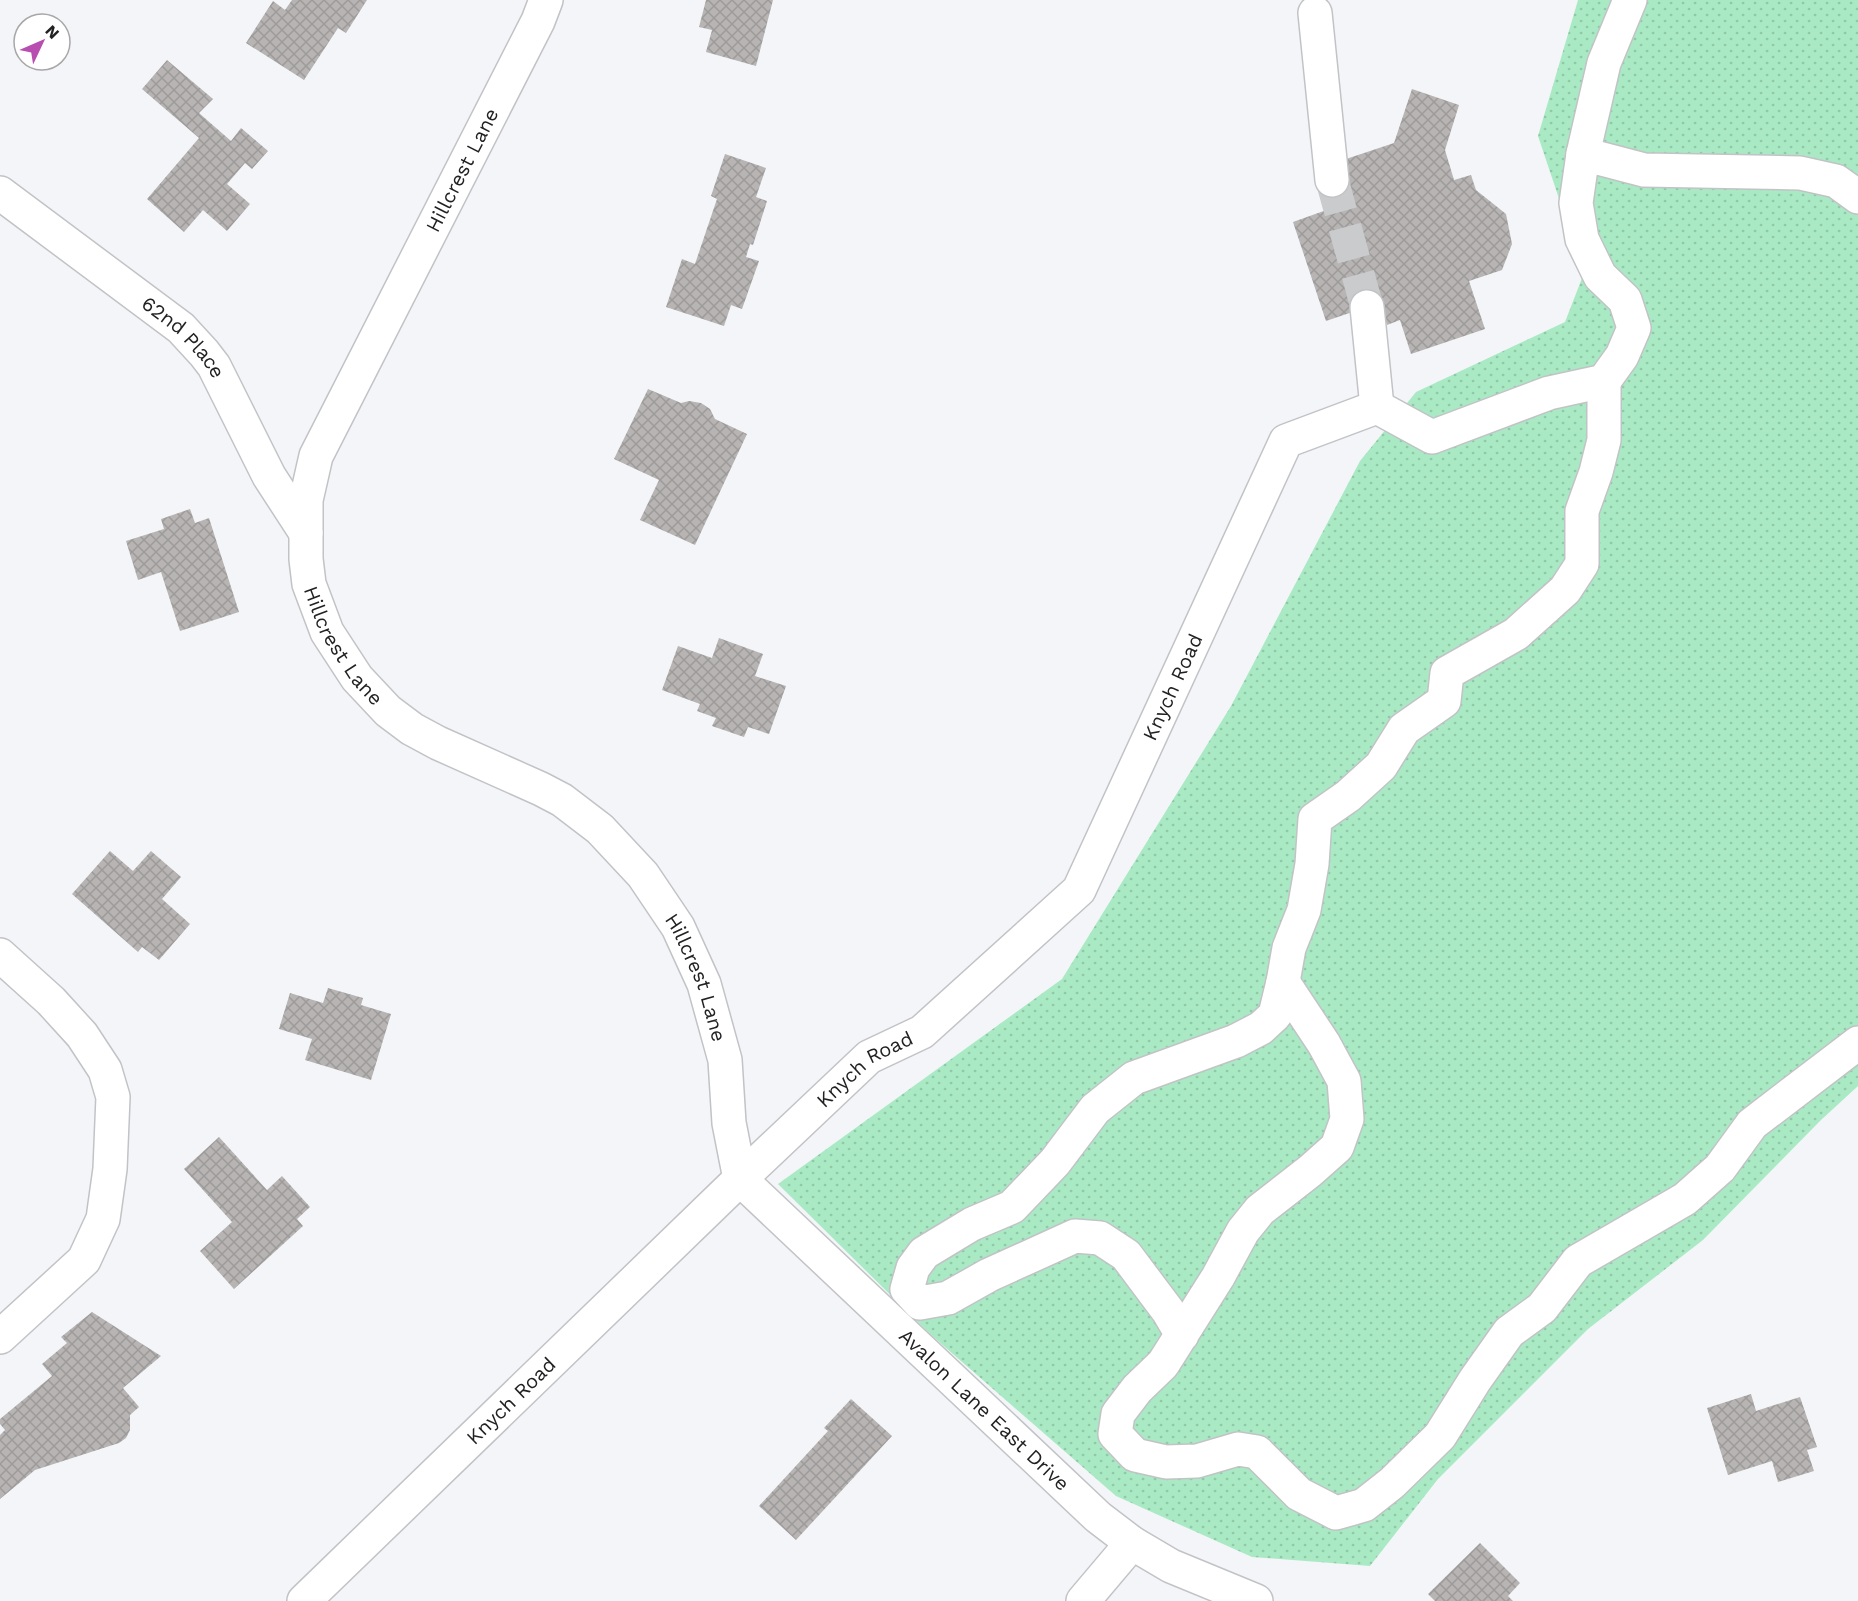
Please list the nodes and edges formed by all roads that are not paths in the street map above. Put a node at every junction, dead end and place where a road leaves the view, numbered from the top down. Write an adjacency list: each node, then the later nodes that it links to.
1 (546, 0): 11 (street, Hillcrest Lane)
2 (1630, 0): 4 (street)
3 (1315, 13): 5 (street)
4 (1583, 154): 7 (street); 9 (street)
5 (1332, 180)
6 (0, 193): 11 (street, 62nd Place)
7 (1858, 197)
8 (1367, 307): 10 (street)
9 (1604, 381): 10 (street); 13 (street)
10 (1377, 407): 15 (street, Knych Road)
11 (306, 533): 15 (street, Hillcrest Lane)
12 (0, 955): 17 (street)
13 (1283, 982): 16 (street); 16 (street)
14 (1858, 1043): 16 (street)
15 (740, 1179): 18 (street, Avalon Lane East Drive); 19 (street, Knych Road)
16 (1182, 1335)
17 (0, 1337)
18 (1132, 1543): 20 (street); 21 (street, Avalon Lane East Drive)
19 (304, 1601)
20 (1083, 1601)
21 (1256, 1601)

